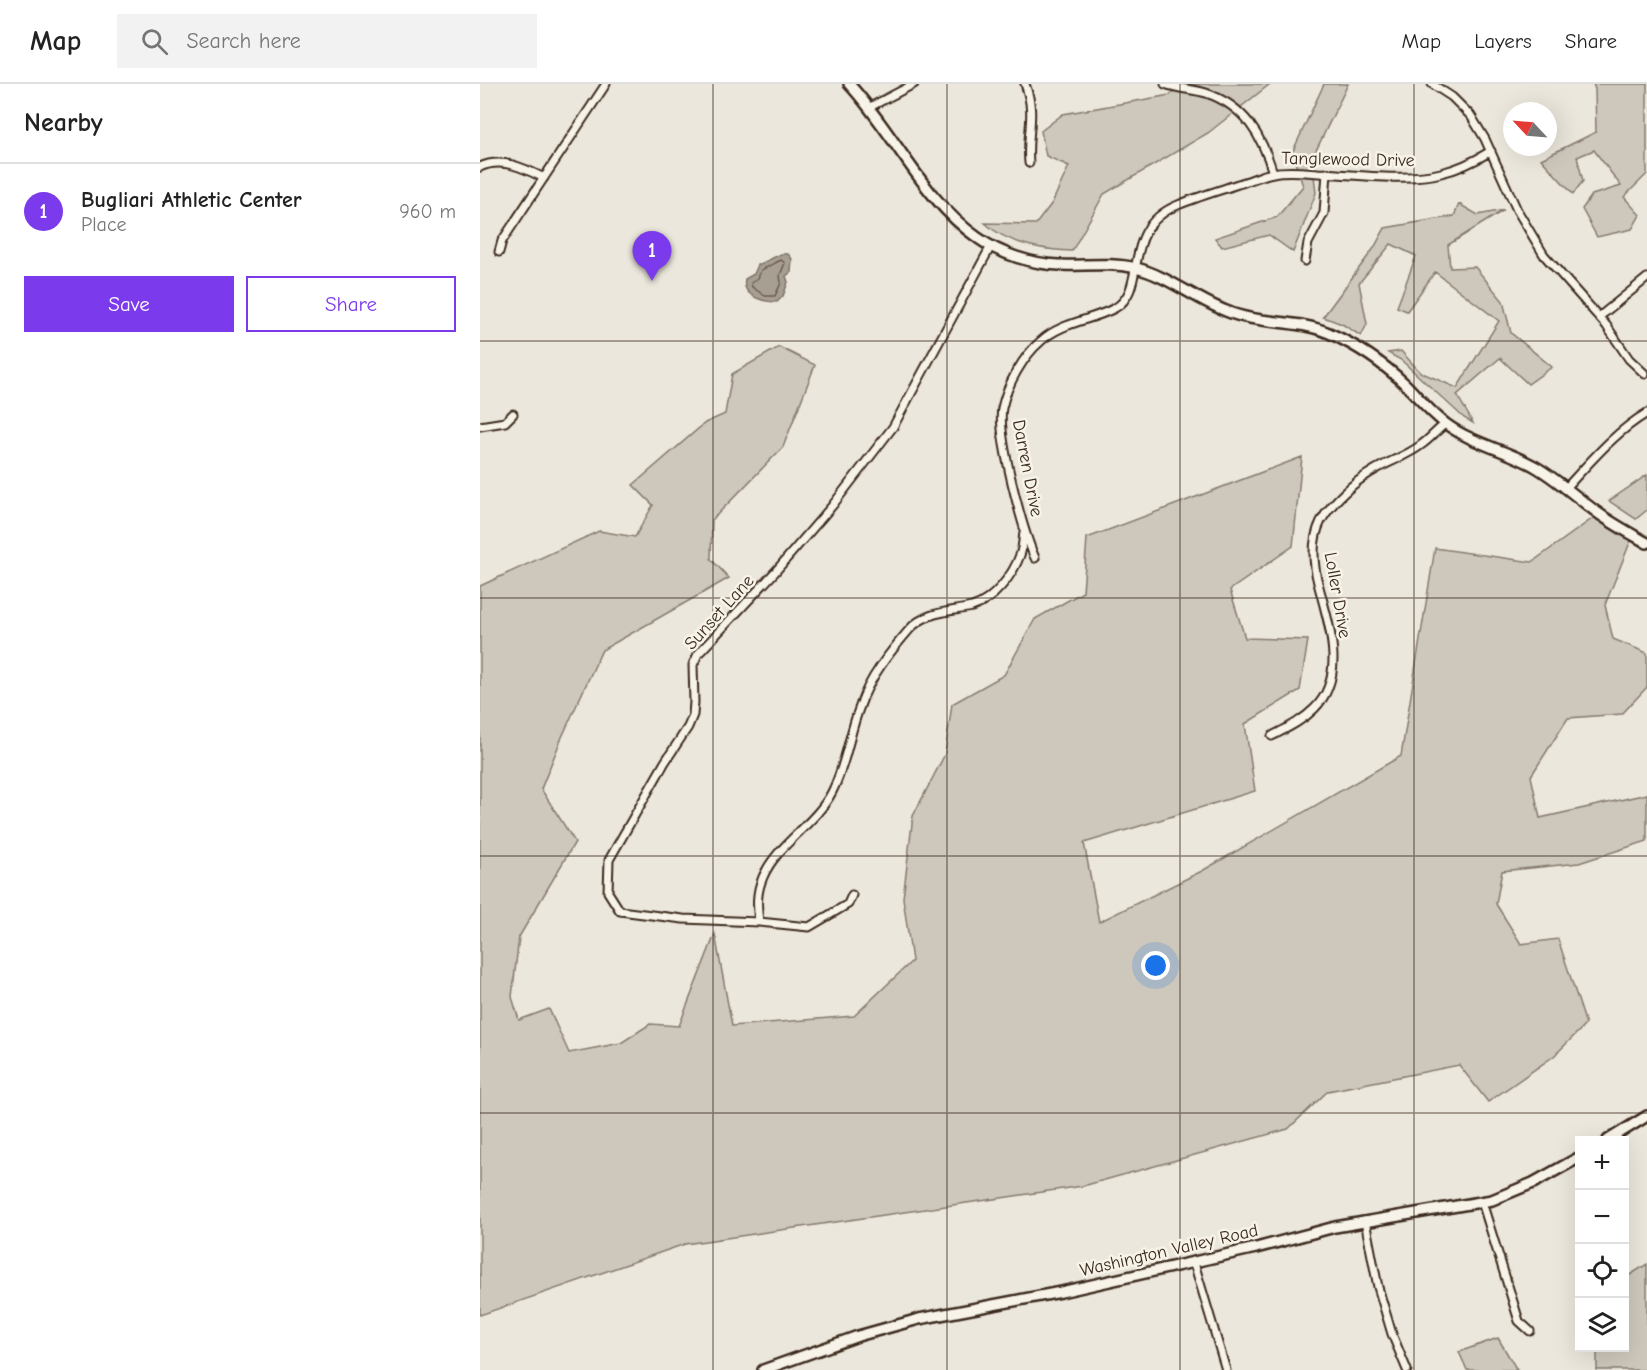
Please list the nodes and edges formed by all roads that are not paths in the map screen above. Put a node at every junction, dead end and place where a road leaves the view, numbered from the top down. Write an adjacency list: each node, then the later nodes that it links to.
1 (606, 84): 13 (street)
2 (849, 84): 7 (street)
3 (914, 84): 7 (street)
4 (1025, 84): 9 (street)
5 (1165, 84): 11 (street)
6 (1432, 84): 8 (street)
7 (870, 107): 14 (street)
8 (1491, 152): 12 (street, Tanglewood Drive); 19 (street)
9 (1029, 163)
10 (480, 167): 13 (street)
11 (1273, 173): 12 (street, Tanglewood Drive); 17 (street, Tanglewood Drive)
12 (1327, 173): 16 (street)
13 (544, 178): 15 (street)
14 (991, 246): 17 (street); 31 (street, Sunset Lane)
15 (499, 252)
16 (1305, 261)
17 (1136, 268): 23 (street); 26 (street, Darren Drive)
18 (1647, 278): 19 (street)
19 (1599, 317): 20 (street)
20 (1645, 374)
21 (1647, 412): 25 (street)
22 (513, 414): 24 (street)
23 (1445, 424): 25 (street); 29 (street, Loller Drive)
24 (480, 426)
25 (1565, 489): 27 (street)
26 (1025, 530): 28 (street, Darren Drive); 31 (street)
27 (1647, 543)
28 (1035, 558)
29 (1272, 736)
30 (852, 895): 31 (street)
31 (759, 922)
32 (1647, 1116): 33 (street)
33 (1614, 1136)
34 (1575, 1160): 35 (street, Washington Valley Road)
35 (1482, 1202): 36 (street, Washington Valley Road); 38 (street)
36 (1365, 1221): 37 (street, Washington Valley Road); 42 (street)
37 (1194, 1263): 39 (street, Washington Valley Road); 41 (street)
38 (1530, 1331)
39 (784, 1367): 40 (street, Washington Valley Road)
40 (763, 1370)
41 (1226, 1370)
42 (1407, 1370)

